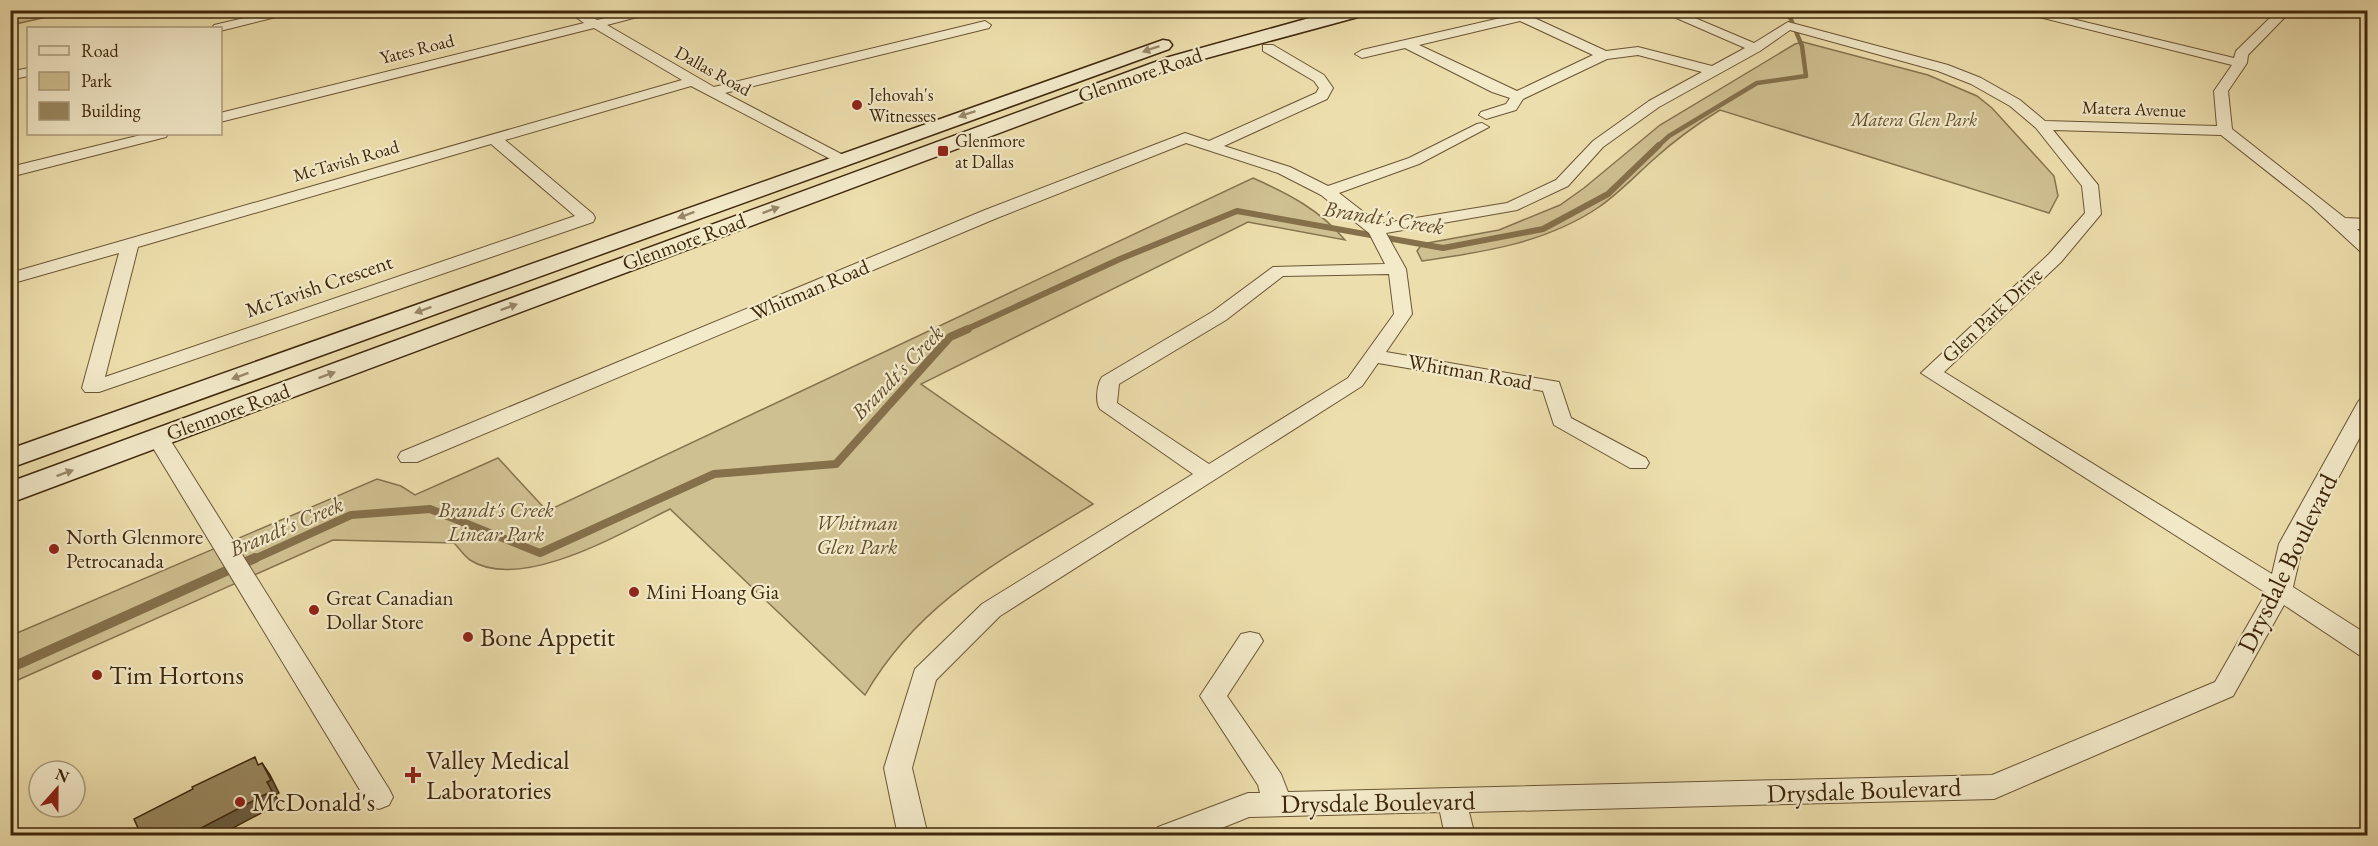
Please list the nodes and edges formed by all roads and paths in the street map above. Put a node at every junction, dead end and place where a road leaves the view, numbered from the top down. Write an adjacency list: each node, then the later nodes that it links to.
1 (298, 10): 13 (street)
2 (572, 10): 11 (street, Dallas Road)
3 (658, 10): 11 (street, Yates Road)
4 (1288, 10): 14 (main road, Glenmore Road)
5 (1363, 10): 47 (main road, Glenmore Road, one-way to 5)
6 (1506, 10): 10 (street)
7 (1664, 10): 18 (street)
8 (2017, 10): 21 (street)
9 (2286, 10): 21 (street)
10 (1521, 17): 16 (street); 20 (street)
11 (594, 24): 25 (street, Dallas Road); 28 (street, Yates Road)
12 (985, 25): 26 (street)
13 (222, 27)
14 (1216, 30)
15 (1184, 39): 34 (main road, Glenmore Road, one-way to 34)
16 (1408, 44): 19 (street); 27 (street)
17 (1268, 48): 33 (street)
18 (1755, 48): 22 (street, Glen Park Drive); 29 (street, Glen Park Drive)
19 (1362, 54)
20 (1604, 55): 22 (street); 27 (street)
21 (2240, 63): 30 (street)
22 (1714, 71): 39 (street, Glen Park Drive)
23 (27, 72): 24 (street)
24 (10, 76)
25 (693, 81): 26 (street, Dallas Road); 32 (street, McTavish Road)
26 (712, 92): 34 (street, Dallas Road)
27 (1518, 96): 36 (street)
28 (222, 117)
29 (2041, 125): 30 (street, Matera Avenue); 53 (street, Glen Park Drive)
30 (2225, 131): 37 (street)
31 (157, 135): 35 (street)
32 (494, 139): 40 (street, McTavish Road); 40 (street, McTavish Crescent)
33 (1213, 145): 36 (street, Whitman Road); 48 (street, Whitman Road)
34 (840, 159): 49 (main road, Glenmore Road, one-way to 49)
35 (10, 171)
36 (1327, 192): 39 (street, Whitman Road)
37 (2343, 224): 38 (street); 41 (street)
38 (2367, 224)
39 (1376, 230): 42 (street, Whitman Road)
40 (130, 244): 43 (street, McTavish Road)
41 (2367, 249)
42 (1397, 269): 44 (street, Whitman Road); 51 (street)
43 (10, 279)
44 (1373, 356): 50 (street, Whitman Road); 51 (street, Whitman Road)
45 (2367, 402): 46 (street, Drysdale Boulevard)
46 (2359, 437): 53 (street, Drysdale Boulevard)
47 (158, 438): 52 (main road, Glenmore Road, one-way to 47); 56 (street)
48 (409, 457)
49 (10, 459)
50 (1638, 463)
51 (1207, 473): 59 (street, Whitman Road)
52 (10, 493)
53 (2280, 590): 55 (street, Glen Park Drive); 57 (street, Drysdale Boulevard)
54 (1250, 641): 58 (street)
55 (2367, 648)
56 (379, 797)
57 (1452, 800): 58 (street, Drysdale Boulevard); 61 (street)
58 (1277, 804): 60 (street, Drysdale Boulevard)
59 (913, 836)
60 (1168, 836)
61 (1460, 836)

